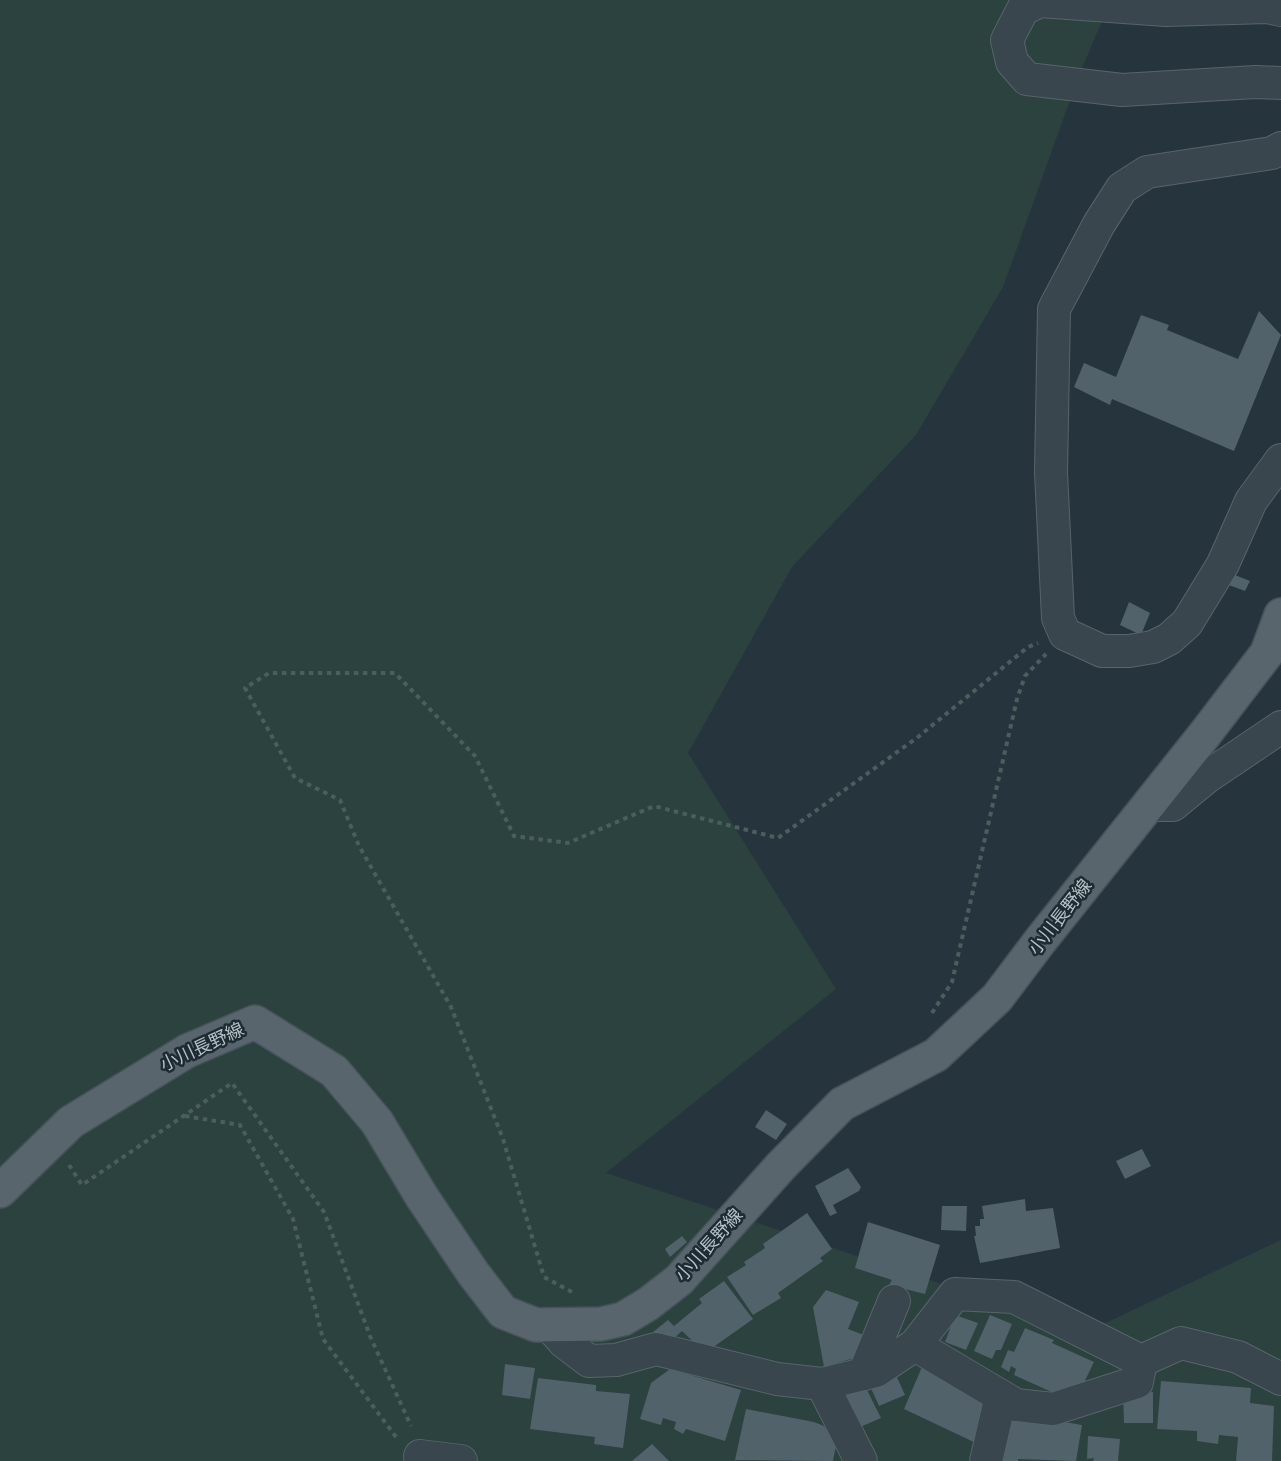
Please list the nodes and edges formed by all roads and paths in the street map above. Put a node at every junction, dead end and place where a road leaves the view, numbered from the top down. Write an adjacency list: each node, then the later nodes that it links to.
1 (1281, 10): 2 (street)
2 (1281, 83)
3 (1281, 148): 6 (street)
4 (1281, 460): 6 (street)
5 (1281, 615): 8 (main road, 小川長野線)
6 (1065, 634): 9 (path); 13 (path)
7 (1281, 727): 8 (street)
8 (1149, 805): 15 (main road, 小川長野線)
9 (929, 1018)
10 (184, 1116): 11 (path); 24 (path); 24 (path)
11 (53, 1139): 12 (main road, 小川長野線); 15 (main road, 小川長野線)
12 (0, 1191)
13 (573, 1293)
14 (894, 1301): 20 (street)
15 (549, 1325): 22 (street)
16 (915, 1345): 18 (street); 20 (street); 23 (street)
17 (1281, 1349): 19 (street)
18 (1141, 1361): 19 (street); 23 (street)
19 (1254, 1365): 21 (street)
20 (864, 1374): 22 (street)
21 (1281, 1379)
22 (822, 1384): 25 (street)
23 (1001, 1396): 27 (street)
24 (420, 1456): 26 (street)
25 (858, 1460)
26 (461, 1461)
27 (986, 1461)

